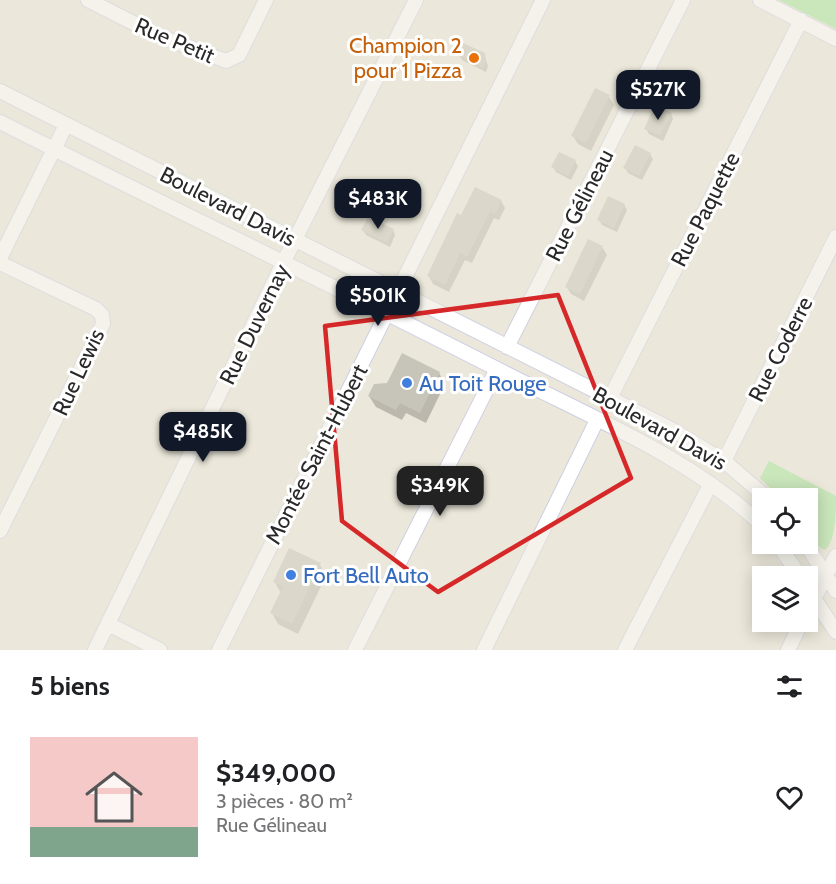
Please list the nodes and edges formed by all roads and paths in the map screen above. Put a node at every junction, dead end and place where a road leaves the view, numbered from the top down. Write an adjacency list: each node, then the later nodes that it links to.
1 (88, 0): 2 (street, Rue Petit)
2 (266, 0)
3 (416, 0): 14 (street, Rue Duvernay)
4 (543, 0): 18 (street, Montée Saint-Hubert)
5 (683, 0): 21 (street, Rue Gélineau)
6 (760, 0): 7 (street)
7 (801, 20): 8 (street); 24 (street, Rue Paquette)
8 (836, 39)
9 (0, 91): 11 (street, Boulevard Davis)
10 (0, 122): 12 (street, Boulevard Davis)
11 (66, 125): 12 (street); 14 (street, Boulevard Davis)
12 (54, 149): 15 (street); 16 (street, Boulevard Davis)
13 (836, 237): 26 (street, Rue Coderre)
14 (295, 239): 16 (street, Rue Duvernay); 18 (street, Boulevard Davis)
15 (0, 258)
16 (284, 262): 19 (street, Boulevard Davis); 37 (street, Rue Duvernay)
17 (0, 263): 30 (street, Rue Lewis)
18 (397, 291): 19 (street, Montée Saint-Hubert); 20 (street, Boulevard Davis)
19 (387, 314): 22 (street, Boulevard Davis); 42 (street, Montée Saint-Hubert)
20 (481, 334): 21 (street, Boulevard Davis); 22 (street)
21 (507, 346): 24 (street, Boulevard Davis)
22 (471, 356): 23 (street, Boulevard Davis)
23 (497, 369): 25 (street, Boulevard Davis); 43 (street)
24 (609, 398): 26 (street, Boulevard Davis)
25 (597, 420): 27 (street, Boulevard Davis); 44 (street)
26 (724, 461): 28 (street, Boulevard Davis)
27 (710, 484): 29 (street, Boulevard Davis); 45 (street)
28 (755, 488)
29 (752, 516)
30 (0, 531)
31 (812, 554): 33 (street)
32 (836, 556): 33 (street)
33 (826, 576): 34 (street); 35 (street)
34 (818, 584)
35 (836, 591)
36 (818, 605): 39 (street)
37 (108, 624): 40 (street, Rue Duvernay); 41 (street)
38 (797, 632): 46 (street)
39 (836, 632)
40 (95, 650)
41 (160, 650)
42 (219, 650)
43 (355, 650)
44 (484, 650)
45 (625, 650)
46 (788, 650)

